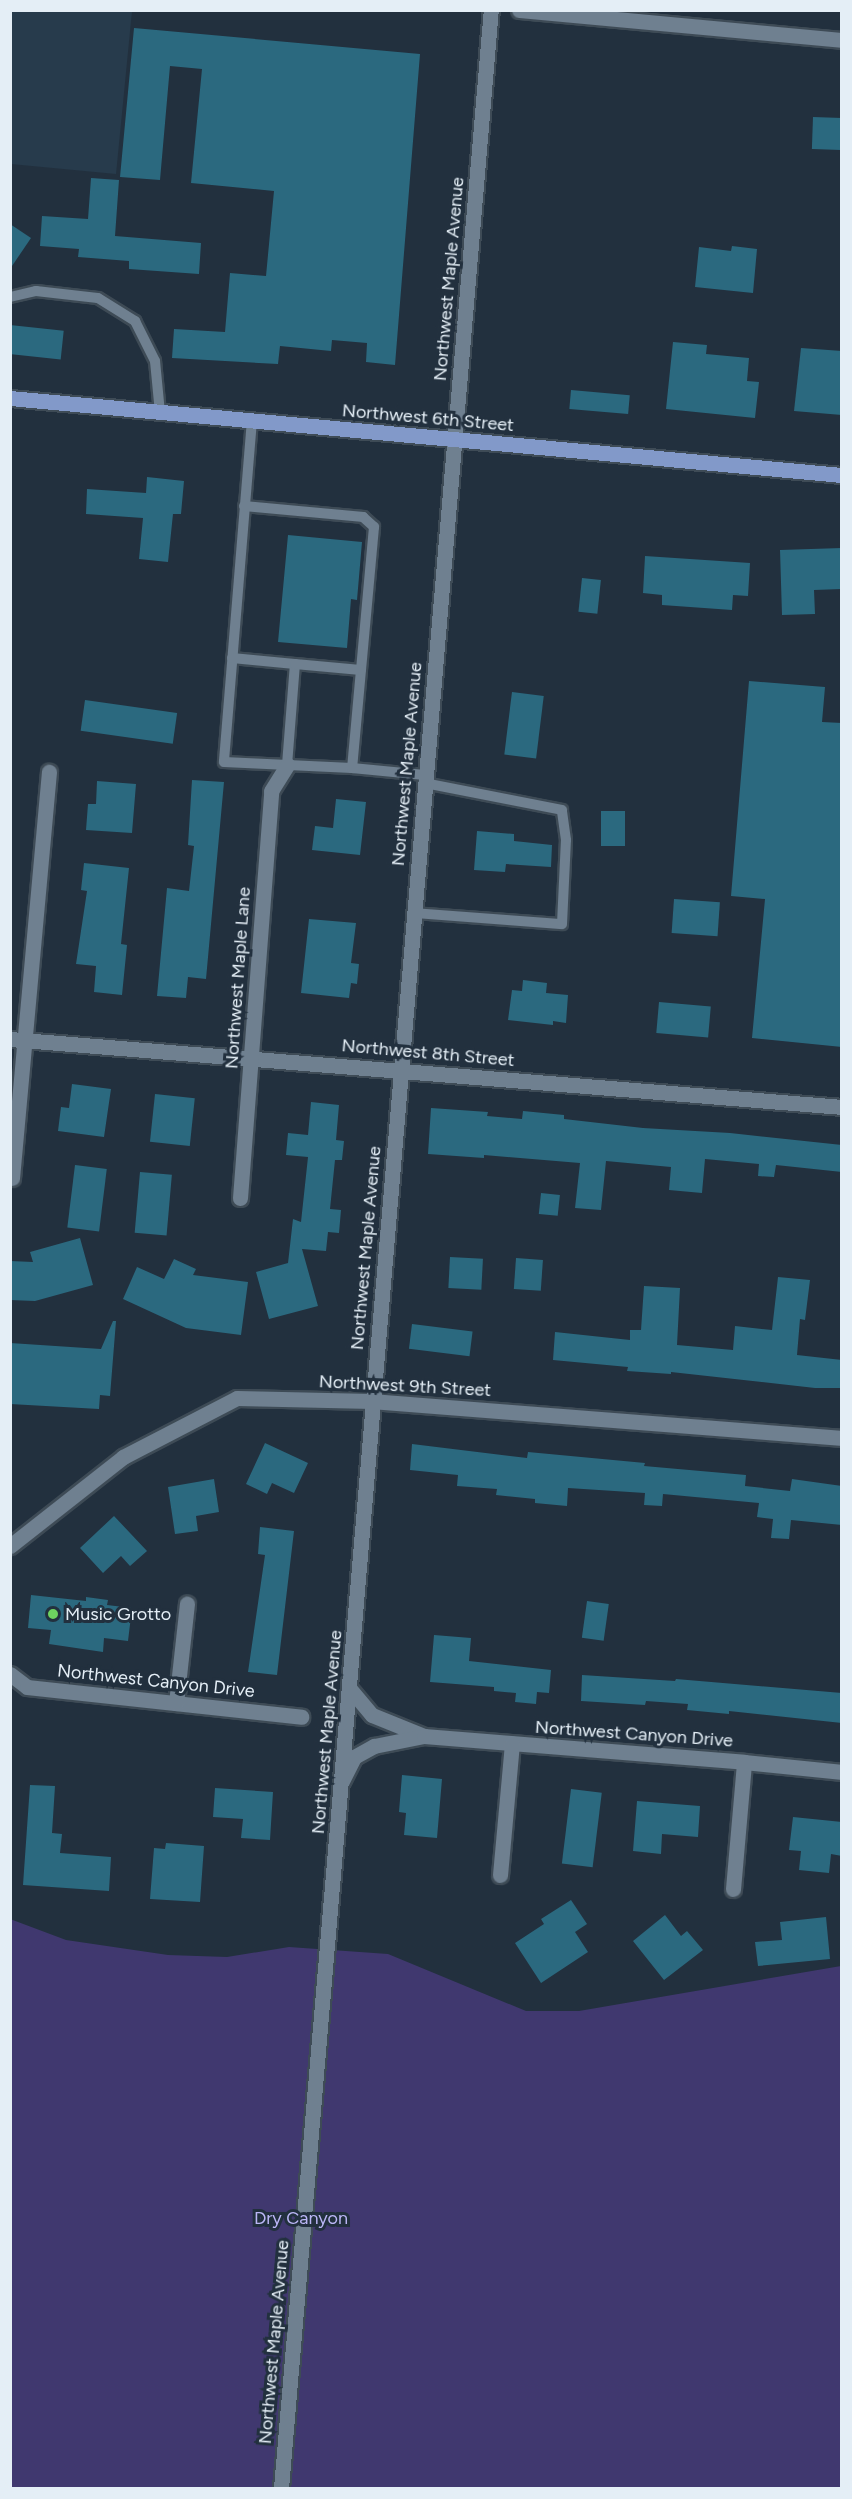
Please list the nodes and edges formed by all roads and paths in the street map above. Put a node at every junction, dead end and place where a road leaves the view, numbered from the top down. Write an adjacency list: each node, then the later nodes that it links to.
1 (490, 10): 8 (street, Northwest Maple Avenue)
2 (519, 10): 3 (street)
3 (842, 40)
4 (10, 297): 6 (lane)
5 (10, 398): 6 (main road, Northwest 6th Street)
6 (160, 413): 7 (main road, Northwest 6th Street)
7 (252, 420): 8 (main road, Northwest 6th Street); 10 (lane)
8 (455, 440): 9 (main road, Northwest 6th Street); 17 (street, Northwest Maple Avenue)
9 (842, 475)
10 (244, 506): 11 (lane); 13 (lane)
11 (232, 658): 12 (lane); 14 (lane)
12 (295, 664): 13 (lane); 14 (lane)
13 (361, 670): 15 (lane)
14 (287, 765): 15 (lane); 20 (street, Northwest Maple Lane)
15 (352, 768): 17 (lane)
16 (49, 772): 19 (street)
17 (424, 779): 18 (street, Northwest Maple Avenue); 18 (lane)
18 (414, 913): 21 (street, Northwest Maple Avenue)
19 (17, 1039): 20 (street, Northwest 8th Street); 23 (street)
20 (251, 1059): 21 (street, Northwest 8th Street); 24 (street, Northwest Maple Lane)
21 (400, 1071): 22 (street, Northwest 8th Street); 25 (street, Northwest Maple Avenue)
22 (842, 1107)
23 (12, 1178)
24 (240, 1198)
25 (372, 1401): 26 (street, Northwest 9th Street); 27 (street, Northwest 9th Street); 30 (street, Northwest Maple Avenue)
26 (842, 1438)
27 (10, 1546)
28 (187, 1604): 31 (street)
29 (10, 1674): 31 (street, Northwest Canyon Drive)
30 (350, 1689): 33 (street, Northwest Canyon Drive); 37 (street, Northwest Maple Avenue)
31 (176, 1703): 32 (street, Northwest Canyon Drive)
32 (301, 1717)
33 (424, 1736): 34 (street, Northwest Canyon Drive); 37 (street, Northwest Canyon Drive)
34 (512, 1744): 35 (street, Northwest Canyon Drive); 38 (street)
35 (744, 1762): 36 (street, Northwest Canyon Drive); 39 (street)
36 (842, 1772)
37 (342, 1782): 40 (street, Northwest Maple Avenue)
38 (500, 1875)
39 (733, 1889)
40 (281, 2488)

